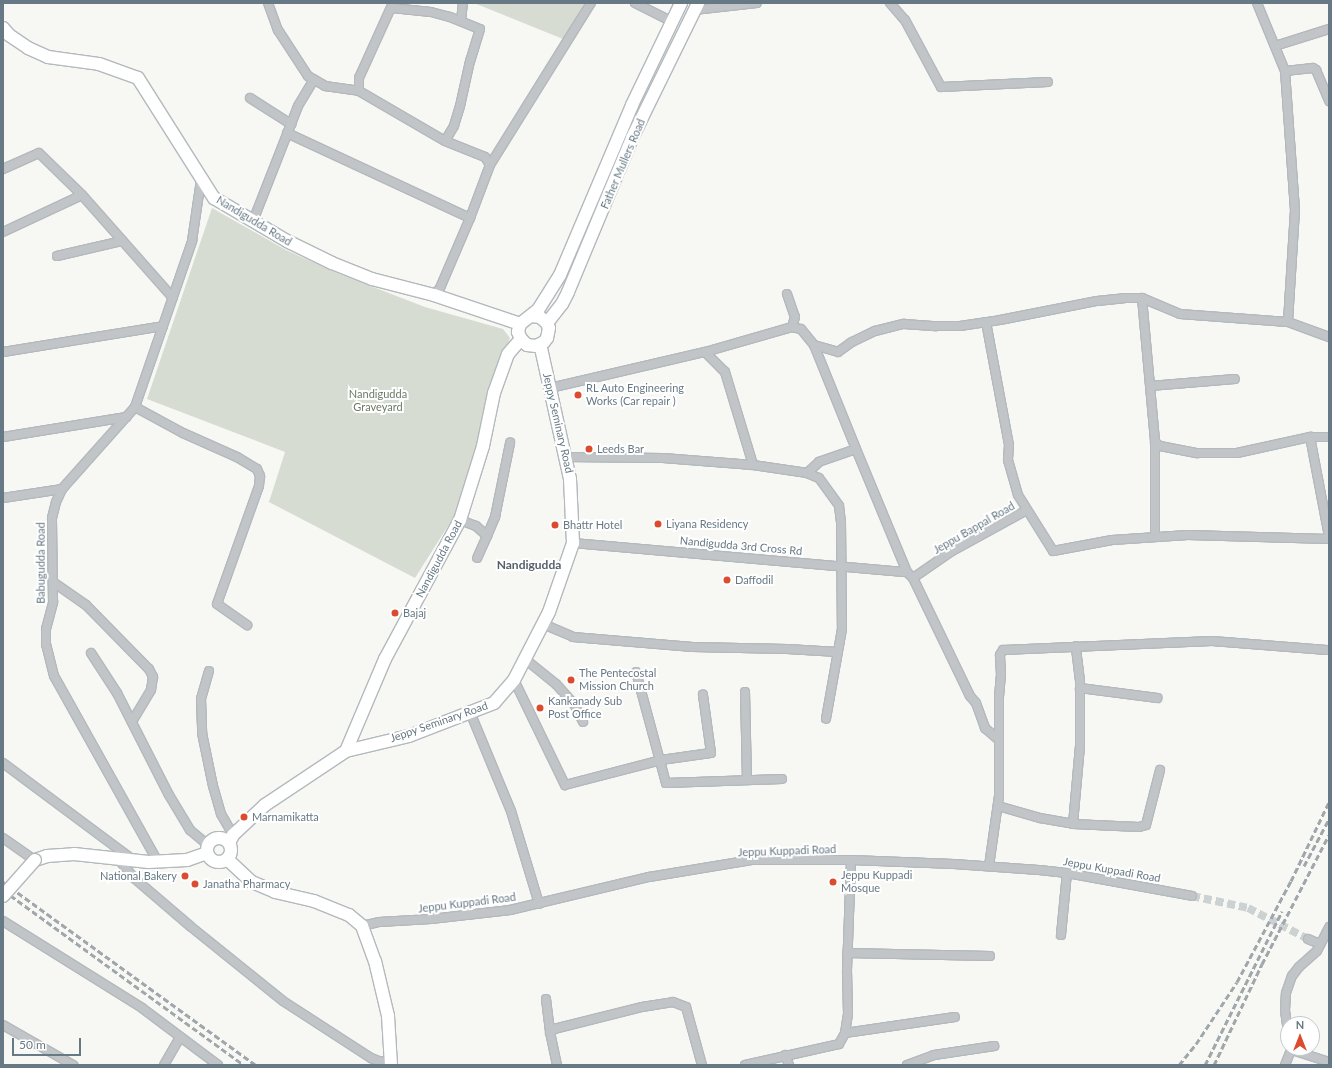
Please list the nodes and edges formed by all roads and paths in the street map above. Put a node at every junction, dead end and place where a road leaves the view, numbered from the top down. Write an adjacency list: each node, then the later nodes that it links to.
1 (268, 3): 17 (street)
2 (463, 3): 11 (street)
3 (591, 3): 25 (street)
4 (635, 3): 12 (street)
5 (681, 3): 12 (main road)
6 (757, 3): 10 (street)
7 (890, 3): 18 (street)
8 (1257, 3): 15 (street)
9 (393, 5): 11 (street); 19 (street)
10 (696, 6): 41 (main road, Father Mullers Road)
11 (461, 21): 24 (street)
12 (673, 22): 38 (main road)
13 (3, 28): 27 (main road, Nandigudda Road)
14 (1329, 30): 15 (street)
15 (1275, 46): 16 (street)
16 (1284, 71): 21 (street); 40 (street)
17 (314, 79): 19 (street); 22 (street)
18 (1048, 82)
19 (359, 91): 24 (street)
20 (250, 98): 22 (street)
21 (1329, 101)
22 (291, 124): 23 (street)
23 (287, 133): 29 (street); 30 (street)
24 (445, 141): 25 (street)
25 (490, 165): 29 (street)
26 (3, 168): 28 (street)
27 (201, 180): 30 (main road, Nandigudda Road); 36 (street, Babugudda Road)
28 (82, 195): 31 (street); 32 (street)
29 (470, 218): 35 (street)
30 (253, 221): 35 (main road, Nandigudda Road)
31 (3, 232)
32 (122, 241): 33 (street); 36 (street)
33 (58, 256)
34 (787, 294): 44 (street)
35 (434, 295): 42 (main road, Nandigudda Road)
36 (173, 298): 43 (street, Babugudda Road)
37 (1142, 298): 39 (street); 40 (street); 52 (street)
38 (531, 316): 41 (main road); 42 (main road)
39 (986, 322): 48 (street); 67 (street)
40 (1288, 322): 45 (street)
41 (547, 323): 47 (main road)
42 (520, 324): 46 (main road)
43 (163, 326): 49 (street); 54 (street, Babugudda Road)
44 (792, 327): 48 (street); 50 (street)
45 (1329, 337)
46 (521, 339): 47 (main road); 68 (main road, Nandigudda Road)
47 (540, 344): 53 (main road, Jeppy Seminary Road)
48 (814, 345): 61 (street)
49 (3, 352)
50 (705, 352): 53 (street); 63 (street)
51 (1235, 379): 52 (street)
52 (1150, 386): 59 (street)
53 (550, 388): 62 (main road, Jeppy Seminary Road)
54 (135, 407): 55 (street, Babugudda Road); 79 (street)
55 (126, 417): 56 (street); 65 (street, Babugudda Road)
56 (3, 437)
57 (1310, 437): 58 (street); 59 (street); 71 (street)
58 (1329, 437)
59 (1155, 442): 70 (street)
60 (510, 443): 69 (street)
61 (856, 449): 64 (street); 75 (street)
62 (566, 457): 63 (street); 72 (main road, Jeppy Seminary Road)
63 (753, 465): 64 (street)
64 (807, 473): 74 (street)
65 (62, 489): 66 (street); 77 (street, Babugudda Road)
66 (3, 498)
67 (1027, 510): 70 (street); 76 (street, Jeppu Bappal Road)
68 (460, 520): 69 (street); 97 (main road, Nandigudda Road)
69 (487, 536): 73 (street)
70 (1155, 537): 71 (street)
71 (1329, 538)
72 (573, 543): 74 (street, Nandigudda 3rd Cross Rd); 78 (main road, Jeppy Seminary Road)
73 (477, 558)
74 (841, 566): 75 (street, Nandigudda 3rd Cross Rd); 82 (street)
75 (907, 572): 76 (street)
76 (913, 578): 96 (street)
77 (53, 582): 94 (street); 113 (street, Babugudda Road)
78 (543, 624): 82 (street); 84 (main road, Jeppy Seminary Road)
79 (247, 625)
80 (1076, 646): 81 (street); 88 (street); 96 (street)
81 (1327, 650)
82 (838, 652): 93 (street)
83 (91, 653): 94 (street)
84 (525, 659): 87 (main road, Jeppy Seminary Road); 95 (street)
85 (208, 671): 106 (street)
86 (636, 672): 98 (street)
87 (514, 680): 92 (main road, Jeppy Seminary Road); 98 (street)
88 (1080, 688): 91 (street); 104 (street)
89 (745, 692): 102 (street)
90 (703, 695): 98 (street)
91 (1157, 698)
92 (470, 712): 97 (main road, Jeppy Seminary Road); 118 (street)
93 (826, 719)
94 (132, 722): 107 (street)
95 (584, 722)
96 (999, 740): 103 (street)
97 (346, 751): 106 (main road, Jeppy Seminary Road)
98 (660, 760): 102 (street)
99 (3, 763): 112 (street)
100 (1160, 770): 104 (street)
101 (782, 779): 102 (street)
102 (747, 780)
103 (998, 806): 104 (street); 114 (street)
104 (1072, 824)
105 (3, 838): 109 (street)
106 (231, 839): 107 (main road); 108 (main road)
107 (208, 849): 108 (main road); 113 (main road)
108 (227, 859): 120 (main road)
109 (35, 860): 110 (main road); 116 (main road, bridge)
110 (119, 860): 112 (main road); 138 (street)
111 (851, 860): 114 (street, Jeppu Kuppadi Road); 118 (street, Jeppu Kuppadi Road); 125 (street)
112 (135, 861): 113 (main road)
113 (158, 862)
114 (989, 866): 115 (street, Jeppu Kuppadi Road)
115 (1067, 873): 117 (street, Jeppu Kuppadi Road); 122 (street)
116 (3, 896)
117 (1192, 896)
118 (539, 904): 120 (street, Jeppu Kuppadi Road)
119 (3, 921): 133 (street)
120 (362, 926): 138 (main road)
121 (1329, 927): 124 (street)
122 (1061, 935)
123 (1308, 939): 124 (street)
124 (1320, 944): 128 (street)
125 (848, 953): 126 (street); 132 (street)
126 (990, 956)
127 (546, 999): 131 (street)
128 (1286, 1016)
129 (955, 1017): 132 (street)
130 (3, 1025): 139 (street)
131 (550, 1033): 142 (street); 143 (street)
132 (845, 1033): 135 (street)
133 (180, 1037): 140 (street); 141 (street)
134 (994, 1046): 146 (street)
135 (785, 1055): 144 (street); 145 (street)
136 (1312, 1056): 137 (street)
137 (1329, 1062)
138 (391, 1064)
139 (73, 1065)
140 (164, 1065)
141 (218, 1065)
142 (557, 1065)
143 (702, 1065)
144 (749, 1065)
145 (789, 1065)
146 (907, 1065)

